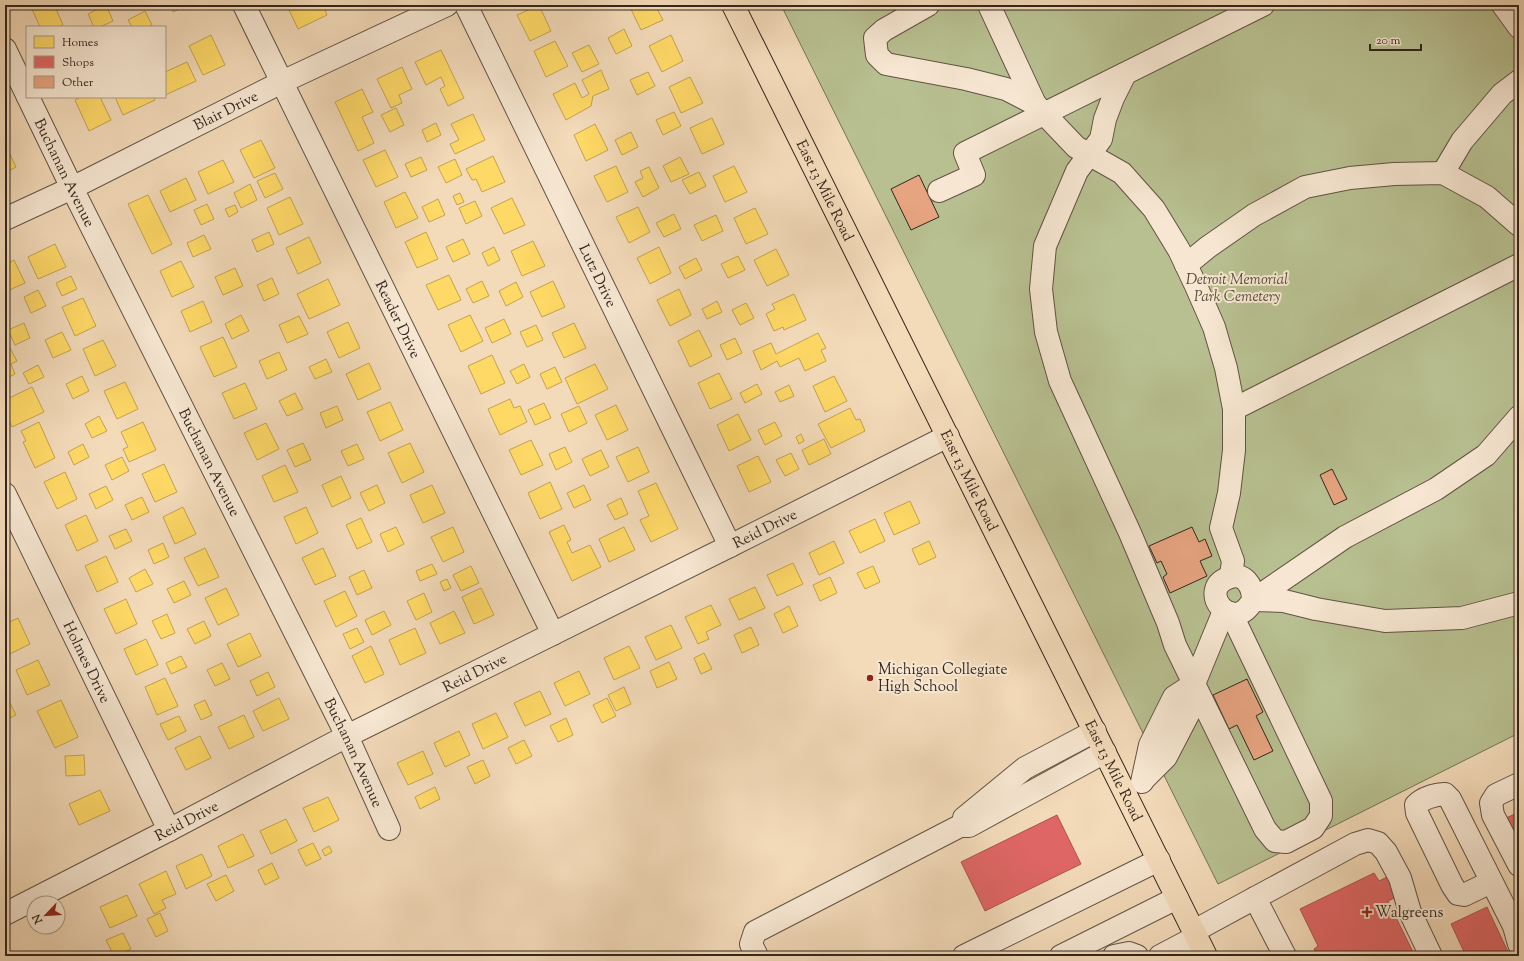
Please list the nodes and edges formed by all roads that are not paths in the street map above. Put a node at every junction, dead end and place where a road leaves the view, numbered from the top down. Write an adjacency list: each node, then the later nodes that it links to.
1 (244, 5): 13 (street, Reader Drive)
2 (447, 5): 13 (street, Blair Drive)
3 (466, 5): 29 (street, Lutz Drive)
4 (733, 5): 27 (main road, East 13 Mile Road)
5 (928, 5): 16 (street)
6 (989, 5): 16 (street)
7 (1263, 5): 11 (street)
8 (1503, 5): 9 (street)
9 (1519, 28)
10 (5, 49): 14 (street, Buchanan Avenue)
11 (1125, 74): 16 (street); 17 (street)
12 (1519, 81): 18 (street)
13 (282, 82): 19 (street, Blair Drive); 34 (street, Reader Drive)
14 (26, 92)
15 (29, 98): 19 (street, Buchanan Avenue)
16 (1040, 109): 17 (street); 20 (street)
17 (1089, 154): 23 (street); 35 (street)
18 (1443, 173): 22 (street); 23 (street)
19 (72, 188): 21 (street, Blair Drive); 37 (street, Buchanan Avenue)
20 (939, 191)
21 (5, 220)
22 (1519, 226)
23 (1186, 265): 25 (street)
24 (1519, 265): 25 (street)
25 (1234, 409): 30 (street)
26 (1519, 417): 31 (street)
27 (948, 436): 29 (street, Reid Drive); 36 (main road, East 13 Mile Road)
28 (5, 494): 43 (street, Holmes Drive)
29 (730, 546): 34 (street, Reid Drive)
30 (1231, 576): 31 (street); 33 (street)
31 (1254, 600): 32 (street); 33 (street)
32 (1519, 603)
33 (1227, 612): 35 (street); 35 (street)
34 (553, 634): 37 (street, Reid Drive)
35 (1194, 684): 40 (street)
36 (1094, 731): 38 (main road, East 13 Mile Road); 41 (street)
37 (347, 736): 42 (street, Buchanan Avenue); 43 (street, Reid Drive)
38 (1105, 752): 40 (main road, East 13 Mile Road); 41 (street)
39 (1519, 784): 45 (street)
40 (1131, 805): 44 (main road, East 13 Mile Road)
41 (960, 826): 52 (street)
42 (389, 829)
43 (169, 830): 49 (street, Reid Drive)
44 (1159, 860): 47 (main road, East 13 Mile Road); 53 (street)
45 (1519, 865)
46 (1491, 882): 51 (street)
47 (1177, 898): 50 (main road, East 13 Mile Road); 54 (street)
48 (1255, 898): 50 (street); 59 (street); 60 (street)
49 (5, 914)
50 (1195, 934): 57 (street); 58 (main road, East 13 Mile Road)
51 (1519, 944)
52 (757, 956)
53 (964, 956)
54 (1061, 956)
55 (1114, 956): 56 (street)
56 (1137, 956)
57 (1160, 956)
58 (1206, 956)
59 (1285, 956)
60 (1431, 956)

